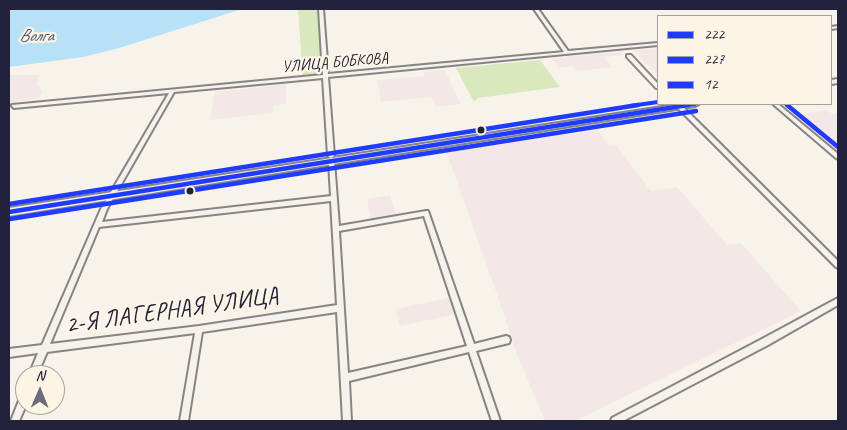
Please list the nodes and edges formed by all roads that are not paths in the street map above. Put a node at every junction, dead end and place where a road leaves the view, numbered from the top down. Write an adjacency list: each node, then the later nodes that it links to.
1 (321, 9): 6 (street)
2 (536, 9): 4 (street)
3 (657, 44): 4 (street, УЛИЦА БОБКОВА)
4 (566, 53): 6 (street, УЛИЦА БОБКОВА)
5 (629, 56): 7 (street)
6 (326, 76): 8 (street, УЛИЦА БОБКОВА); 14 (street)
7 (657, 86)
8 (172, 91): 12 (street, УЛИЦА БОБКОВА); 15 (street)
9 (658, 105): 14 (main road)
10 (679, 105): 14 (main road); 21 (street)
11 (776, 105): 13 (street)
12 (14, 106)
13 (838, 157)
14 (333, 158): 15 (main road); 16 (street)
15 (111, 194): 17 (main road); 18 (main road); 19 (street)
16 (334, 198): 19 (street); 20 (street)
17 (9, 206)
18 (9, 212)
19 (97, 225): 26 (street)
20 (337, 229): 23 (street); 27 (street)
21 (838, 265)
22 (837, 304): 34 (street)
23 (341, 308): 24 (street, 2-Я ЛАГЕРНАЯ УЛИЦА); 30 (street)
24 (199, 329): 26 (street, 2-Я ЛАГЕРНАЯ УЛИЦА); 31 (street)
25 (506, 340): 27 (street)
26 (44, 348): 28 (street, 2-Я ЛАГЕРНАЯ УЛИЦА); 29 (street)
27 (472, 348): 30 (street); 33 (street)
28 (9, 353)
29 (37, 365)
30 (344, 378): 32 (street)
31 (184, 421)
32 (347, 421)
33 (496, 421)
34 (617, 421)

